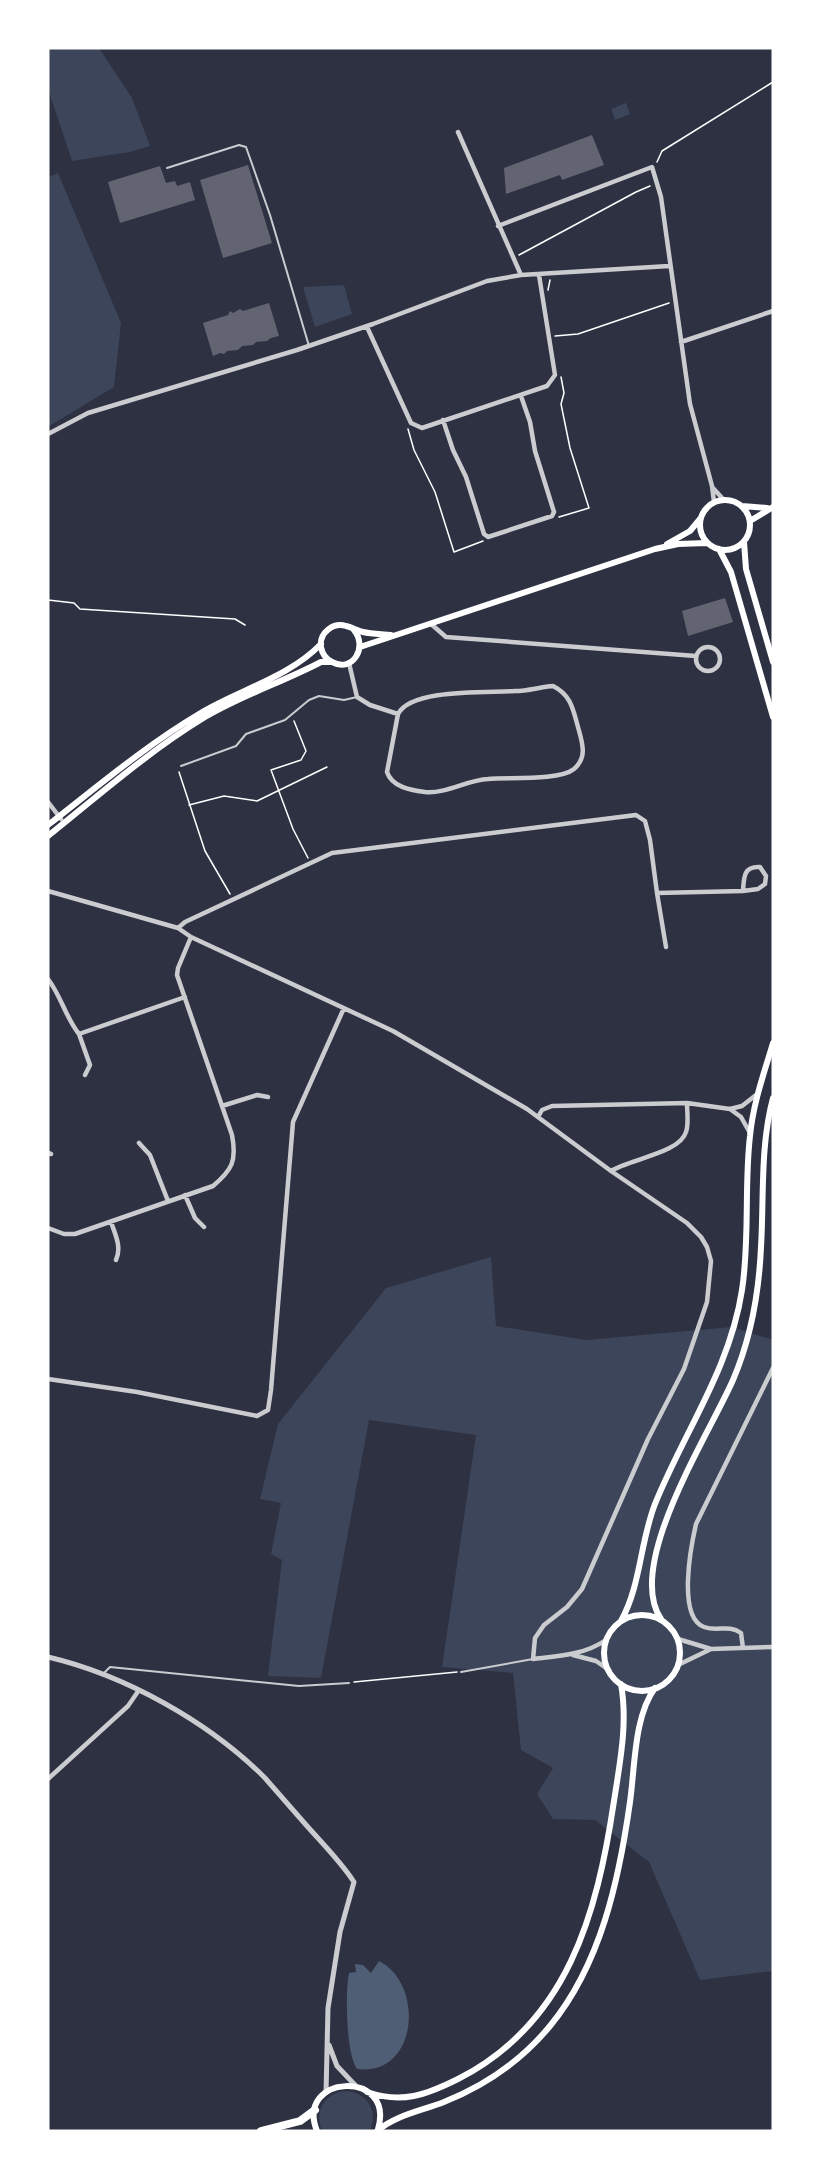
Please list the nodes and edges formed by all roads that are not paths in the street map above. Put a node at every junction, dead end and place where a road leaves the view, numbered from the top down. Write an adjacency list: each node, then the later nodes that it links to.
1 (459, 132): 3 (street)
2 (167, 168): 10 (lane)
3 (498, 226): 4 (street); 5 (street)
4 (669, 266): 6 (street); 9 (street)
5 (521, 275): 6 (street); 8 (street)
6 (539, 275): 11 (street)
7 (773, 311): 9 (street)
8 (367, 327): 10 (street); 12 (street)
9 (681, 342): 14 (street)
10 (309, 346): 13 (street)
11 (521, 396): 12 (street); 12 (street)
12 (443, 420)
13 (48, 434)
14 (712, 486): 15 (street); 16 (street)
15 (723, 500): 16 (main road); 17 (main road)
16 (714, 502): 19 (main road)
17 (742, 506): 18 (main road); 20 (main road)
18 (771, 508): 20 (main road)
19 (700, 519): 22 (main road); 23 (main road)
20 (750, 521): 21 (main road)
21 (744, 542): 24 (main road); 31 (main road)
22 (707, 543): 23 (main road); 24 (main road)
23 (656, 549): 25 (main road)
24 (719, 549): 36 (main road)
25 (430, 624): 27 (main road); 30 (street)
26 (354, 630): 27 (main road); 28 (main road); 29 (main road)
27 (395, 635): 29 (main road)
28 (321, 644): 32 (main road); 39 (main road)
29 (360, 647): 33 (main road)
30 (696, 656): 30 (street)
31 (773, 660)
32 (331, 662): 33 (main road); 40 (main road)
33 (349, 663): 34 (street)
34 (357, 697): 35 (street); 37 (lane)
35 (398, 714): 35 (street)
36 (773, 717)
37 (181, 766)
38 (48, 802): 39 (street)
39 (59, 817): 40 (street); 41 (main road)
40 (64, 823): 42 (main road)
41 (48, 825)
42 (48, 836)
43 (48, 891): 46 (street)
44 (743, 891): 44 (street); 45 (street)
45 (657, 893): 46 (street); 48 (street)
46 (178, 928): 47 (street)
47 (191, 937): 50 (street); 51 (street)
48 (666, 947)
49 (48, 979): 52 (street)
50 (184, 997): 52 (street); 59 (street)
51 (344, 1008): 62 (street); 73 (street)
52 (79, 1034): 54 (street)
53 (773, 1043): 55 (main road)
54 (86, 1075)
55 (759, 1091): 60 (street); 63 (main road)
56 (268, 1097): 59 (street)
57 (773, 1098): 61 (main road)
58 (687, 1103): 60 (street); 62 (street); 65 (street)
59 (222, 1106): 66 (street)
60 (730, 1108): 63 (street)
61 (771, 1109): 74 (main road)
62 (538, 1117): 65 (street)
63 (750, 1132): 75 (main road)
64 (139, 1143): 67 (street)
65 (611, 1171): 83 (street)
66 (185, 1195): 67 (street); 69 (street)
67 (168, 1201): 68 (street)
68 (111, 1222): 70 (street); 71 (street)
69 (204, 1227)
70 (48, 1228)
71 (116, 1260)
72 (773, 1368): 79 (street)
73 (48, 1379)
74 (661, 1619): 75 (main road); 76 (main road)
75 (621, 1621): 77 (main road)
76 (678, 1639): 80 (street); 84 (main road)
77 (606, 1640): 81 (street); 85 (main road)
78 (773, 1647): 79 (street)
79 (744, 1648): 80 (street)
80 (711, 1649): 84 (street)
81 (570, 1655): 83 (street); 85 (street)
82 (48, 1657): 87 (street)
83 (533, 1659): 86 (lane)
84 (678, 1665): 90 (main road)
85 (609, 1670): 89 (main road)
86 (461, 1672)
87 (104, 1673): 88 (lane); 91 (street)
88 (349, 1683)
89 (621, 1684): 90 (main road); 95 (main road)
90 (656, 1688): 100 (main road)
91 (139, 1690): 92 (street); 93 (street)
92 (48, 1779)
93 (328, 2038): 94 (street); 96 (street)
94 (355, 2085): 95 (main road); 96 (main road)
95 (367, 2091): 100 (main road)
96 (326, 2092): 97 (main road)
97 (315, 2110): 98 (highway); 99 (main road)
98 (261, 2131)
99 (317, 2131)
100 (377, 2131)

